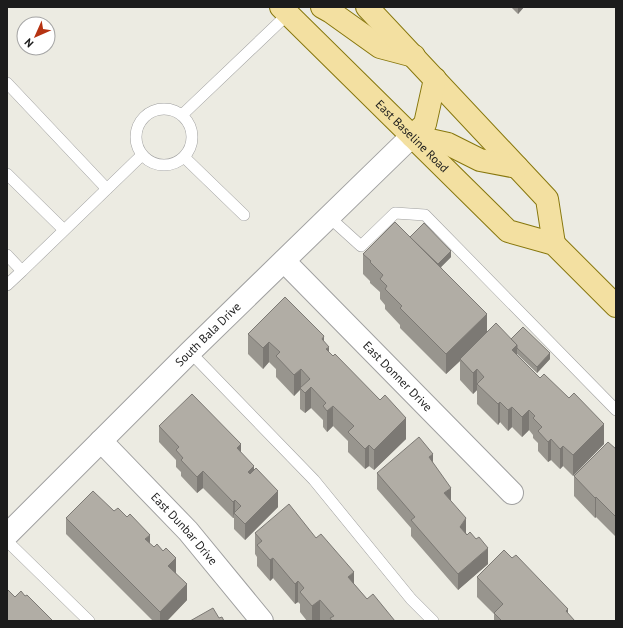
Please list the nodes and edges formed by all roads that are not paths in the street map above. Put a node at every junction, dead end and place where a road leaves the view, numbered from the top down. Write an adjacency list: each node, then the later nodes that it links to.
1 (322, 7): 4 (main road)
2 (290, 9): 7 (lane); 8 (main road, East Baseline Road)
3 (373, 11): 4 (main road)
4 (414, 56): 5 (main road)
5 (435, 79): 8 (main road); 11 (main road)
6 (7, 83): 13 (lane)
7 (182, 115): 9 (lane); 10 (lane)
8 (412, 136): 11 (main road); 15 (street, South Bala Drive); 17 (main road, East Baseline Road)
9 (142, 155): 10 (lane); 13 (lane)
10 (184, 157): 14 (lane)
11 (517, 167): 17 (main road)
12 (7, 174): 16 (lane)
13 (107, 189): 16 (lane)
14 (244, 215)
15 (329, 217): 19 (street, South Bala Drive); 24 (lane)
16 (64, 230): 20 (lane)
17 (554, 244): 22 (main road, East Baseline Road)
18 (7, 255): 20 (lane)
19 (284, 261): 23 (street, South Bala Drive); 26 (street, East Donner Drive)
20 (22, 270): 21 (lane)
21 (7, 285)
22 (616, 306)
23 (190, 352): 25 (street, South Bala Drive); 31 (lane)
24 (616, 410)
25 (101, 441): 27 (street, South Bala Drive); 30 (street, East Dunbar Drive)
26 (512, 492)
27 (7, 535)
28 (7, 541): 29 (lane)
29 (89, 621)
30 (262, 621)
31 (433, 621)

